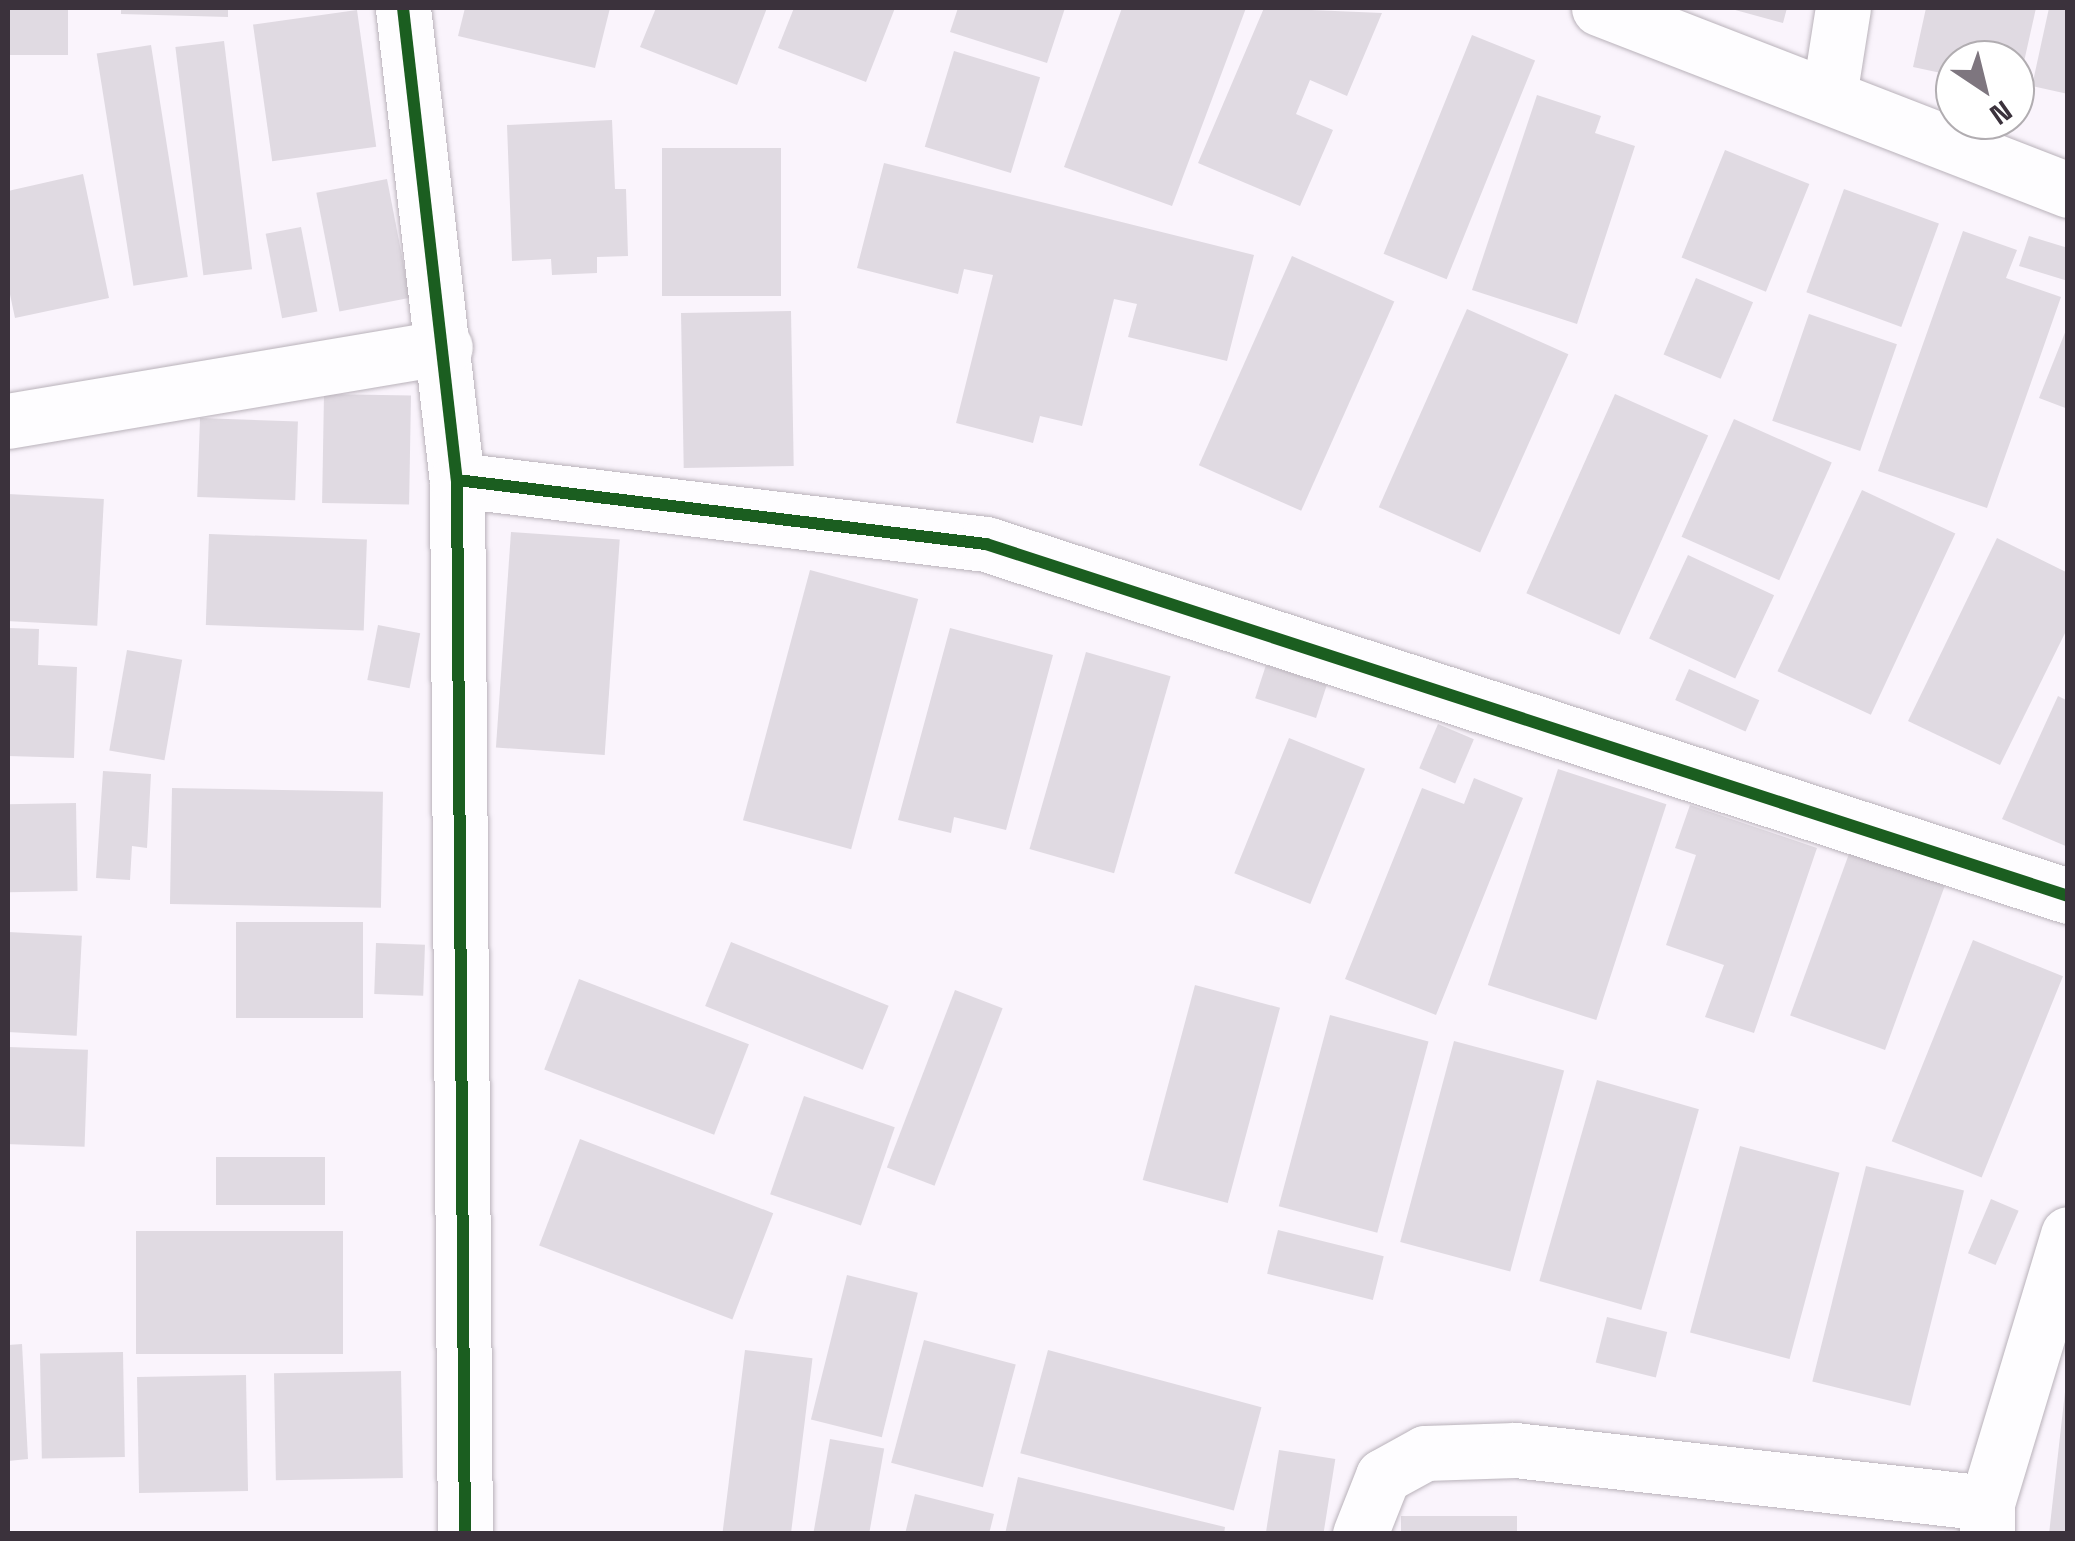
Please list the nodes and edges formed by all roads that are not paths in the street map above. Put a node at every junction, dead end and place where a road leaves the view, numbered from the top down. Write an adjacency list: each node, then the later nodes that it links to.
1 (403, 8): 6 (street)
2 (1599, 8): 4 (street)
3 (1843, 8): 4 (street)
4 (1829, 96): 5 (street)
5 (2068, 190)
6 (445, 347): 7 (street); 8 (street)
7 (8, 422)
8 (457, 480): 9 (street); 12 (street)
9 (2068, 896)
10 (2068, 1234): 11 (street)
11 (1987, 1518): 13 (street)
12 (465, 1534)
13 (1360, 1534)

